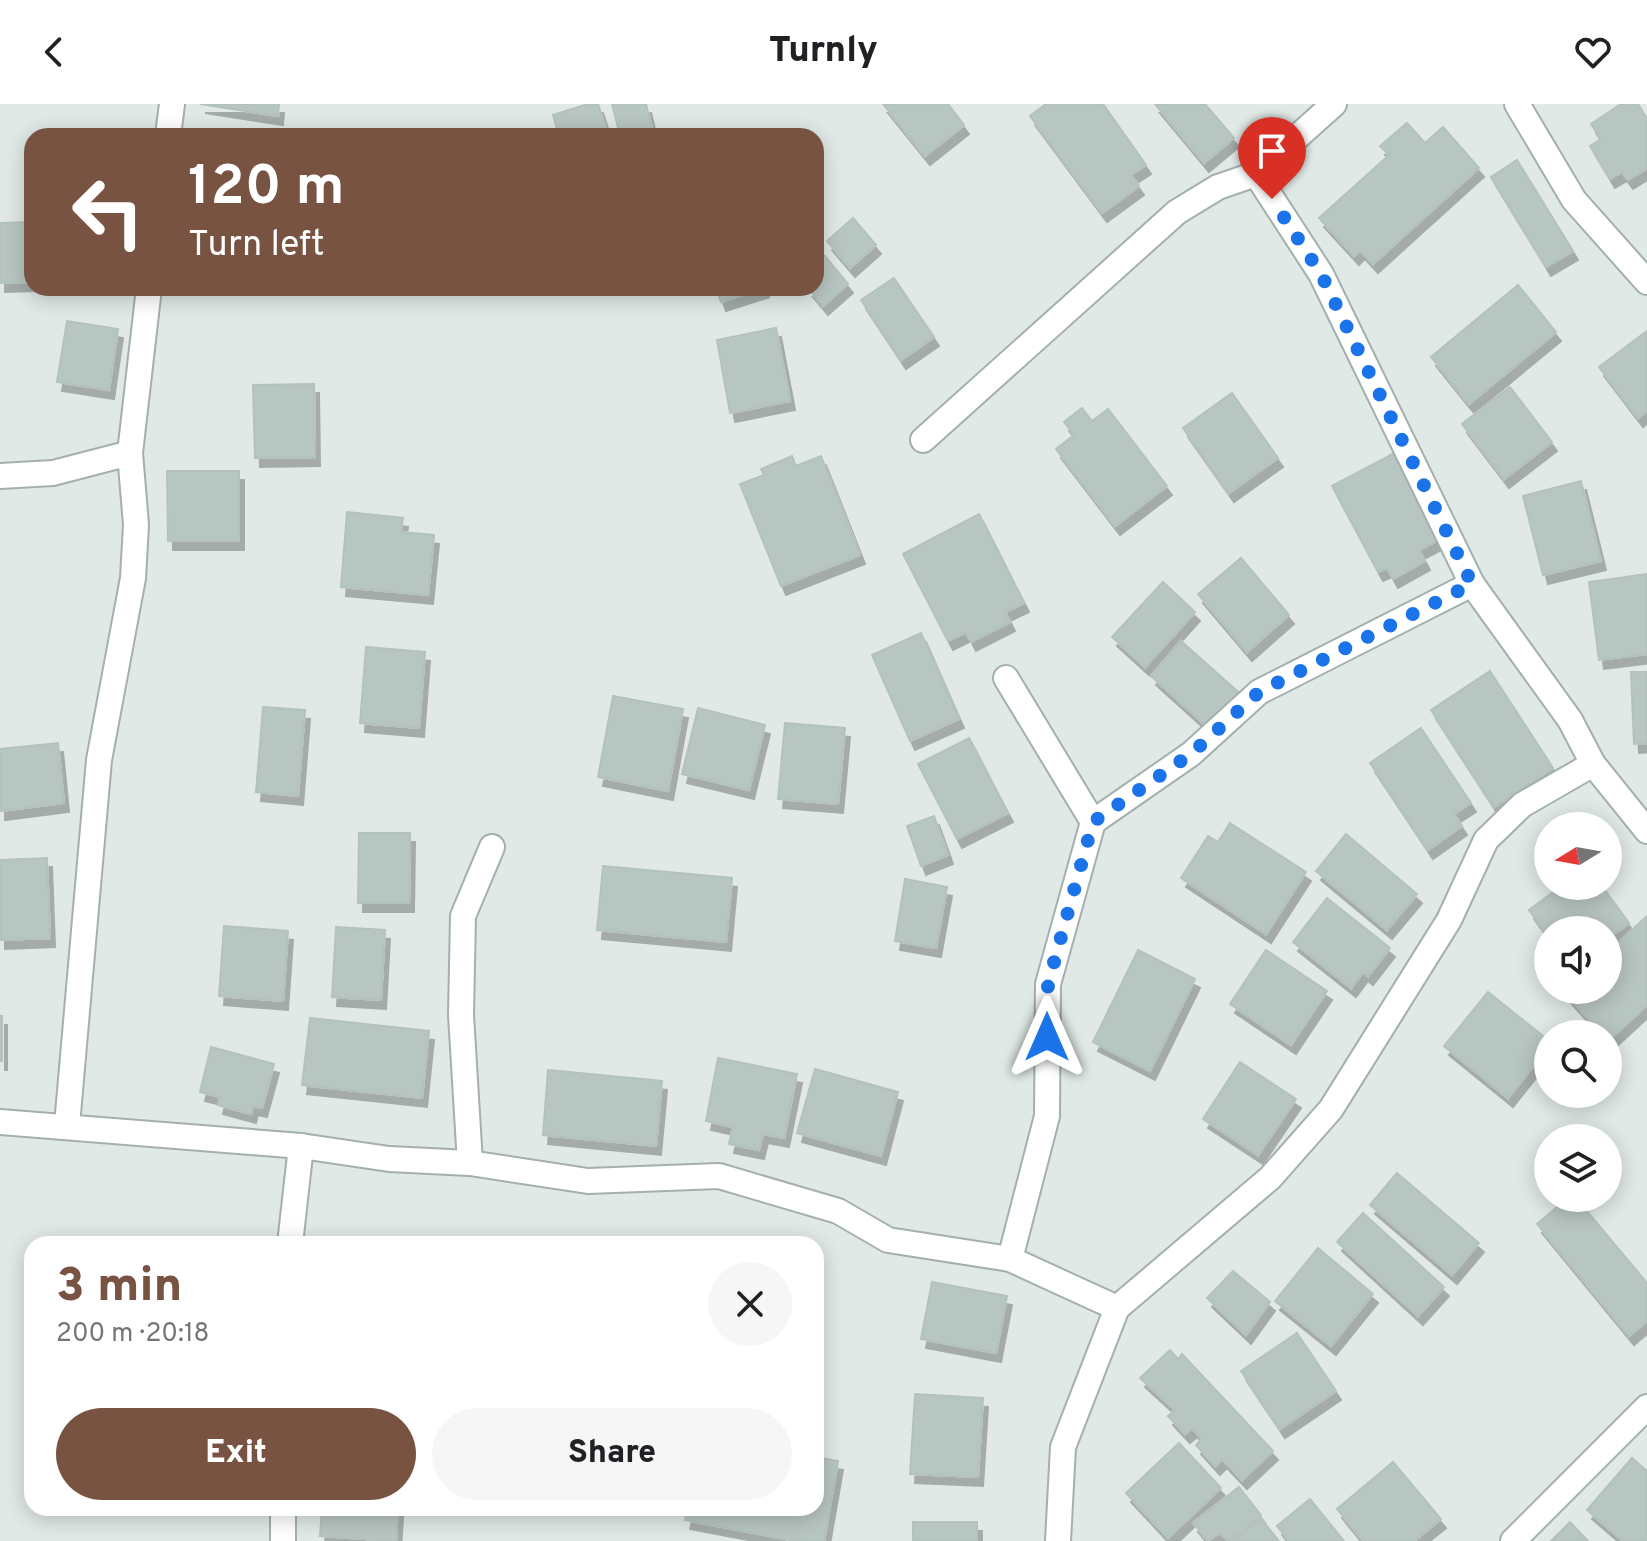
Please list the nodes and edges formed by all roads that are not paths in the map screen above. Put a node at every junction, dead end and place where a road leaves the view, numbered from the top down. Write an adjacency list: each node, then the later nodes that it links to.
1 (172, 104): 4 (street)
2 (1334, 104): 5 (street)
3 (1517, 104): 6 (street)
4 (169, 128)
5 (1256, 174): 8 (street); 11 (street)
6 (1647, 282)
7 (148, 296): 9 (street)
8 (923, 440)
9 (130, 453): 10 (street); 18 (street)
10 (0, 476)
11 (1472, 584): 13 (street); 14 (street)
12 (1006, 678): 14 (street)
13 (1593, 764): 15 (street); 23 (street)
14 (1093, 822): 22 (street)
15 (1647, 831)
16 (492, 847): 20 (street)
17 (0, 1122): 18 (street)
18 (67, 1125): 19 (street)
19 (301, 1146): 20 (street); 21 (street)
20 (470, 1163): 22 (street)
21 (291, 1236)
22 (1010, 1259): 23 (street)
23 (1117, 1308): 27 (street)
24 (1647, 1407): 28 (street)
25 (283, 1516): 26 (street)
26 (283, 1541)
27 (1058, 1541)
28 (1513, 1541)

